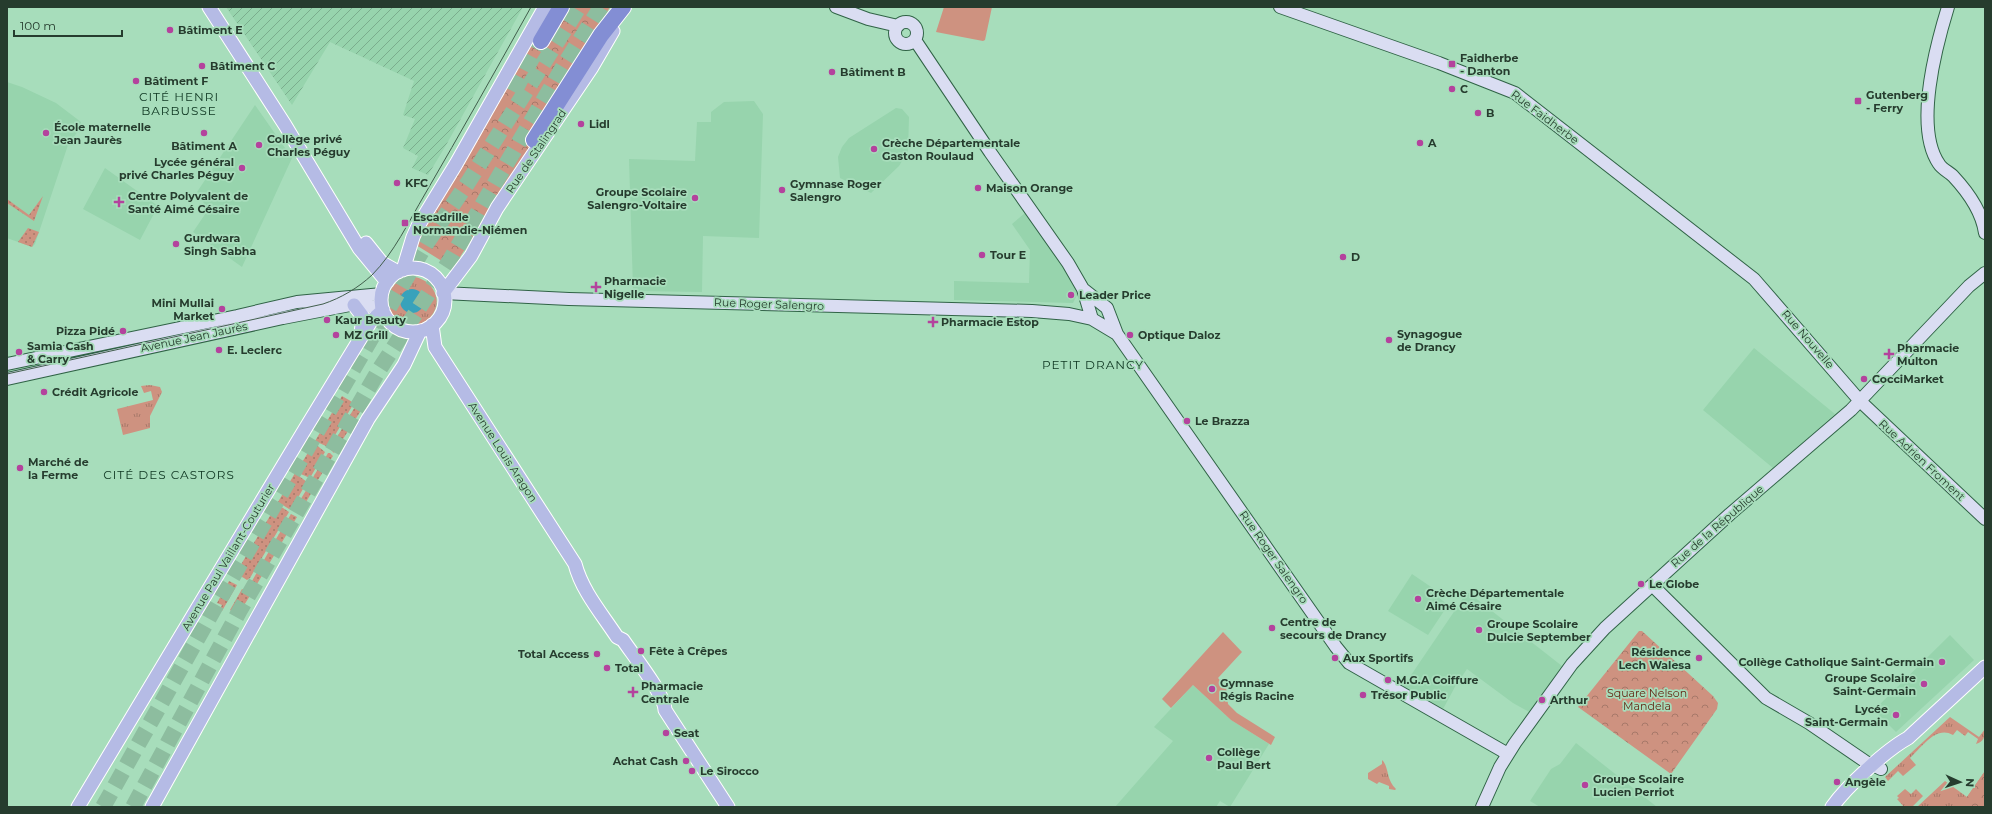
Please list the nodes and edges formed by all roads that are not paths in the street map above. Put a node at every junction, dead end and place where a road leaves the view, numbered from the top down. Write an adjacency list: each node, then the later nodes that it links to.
1 (209, 7): 12 (main road)
2 (545, 7): 15 (main road)
3 (561, 7): 10 (highway)
4 (623, 7): 13 (highway)
5 (627, 7): 20 (main road, Rue de Stalingrad)
6 (836, 7): 9 (street)
7 (1280, 7): 17 (street, Rue Faidherbe)
8 (1948, 7): 14 (street)
9 (897, 32): 11 (street); 11 (street)
10 (541, 41)
11 (911, 42): 19 (street)
12 (284, 125): 15 (main road); 18 (main road)
13 (534, 140)
14 (1985, 233)
15 (401, 271): 18 (main road); 20 (main road)
16 (1985, 272): 32 (street, Rue de la République)
17 (1754, 279): 32 (street, Rue Nouvelle)
18 (384, 288): 23 (main road); 30 (street, Avenue Jean Jaurès)
19 (1084, 291): 22 (street); 24 (street); 25 (street)
20 (444, 297): 24 (street, Rue Roger Salengro); 27 (main road)
21 (354, 305): 23 (street, Avenue Jean Jaurès); 29 (main road); 31 (street, Avenue Jean Jaurès)
22 (1103, 305): 25 (street); 26 (street, Rue Roger Salengro)
23 (382, 309): 28 (main road); 29 (main road, Avenue Paul Vaillant-Couturier)
24 (1069, 314): 25 (street, Rue Roger Salengro)
25 (1091, 314): 26 (street, Rue Roger Salengro)
26 (1107, 322): 37 (street, Rue Roger Salengro)
27 (432, 325): 28 (main road); 34 (main road, Avenue Louis Aragon)
28 (420, 331): 34 (main road, Avenue Louis Aragon); 42 (main road)
29 (358, 342): 41 (main road, Avenue Paul Vaillant-Couturier)
30 (7, 364)
31 (7, 379)
32 (1860, 401): 33 (street, Rue Adrien Froment); 35 (street, Rue de la République)
33 (1985, 519)
34 (579, 577): 43 (main road, Avenue Louis Aragon)
35 (1652, 585): 38 (street, Rue de la République); 40 (street)
36 (1985, 667): 40 (main road)
37 (1494, 746): 38 (street, Rue Roger Salengro); 39 (street)
38 (1508, 754): 39 (street, Rue de la République)
39 (1500, 767): 44 (street, Rue de la République)
40 (1877, 768): 45 (main road); 46 (main road)
41 (78, 807)
42 (152, 807)
43 (728, 807)
44 (1482, 807)
45 (1832, 807)
46 (1843, 807)

